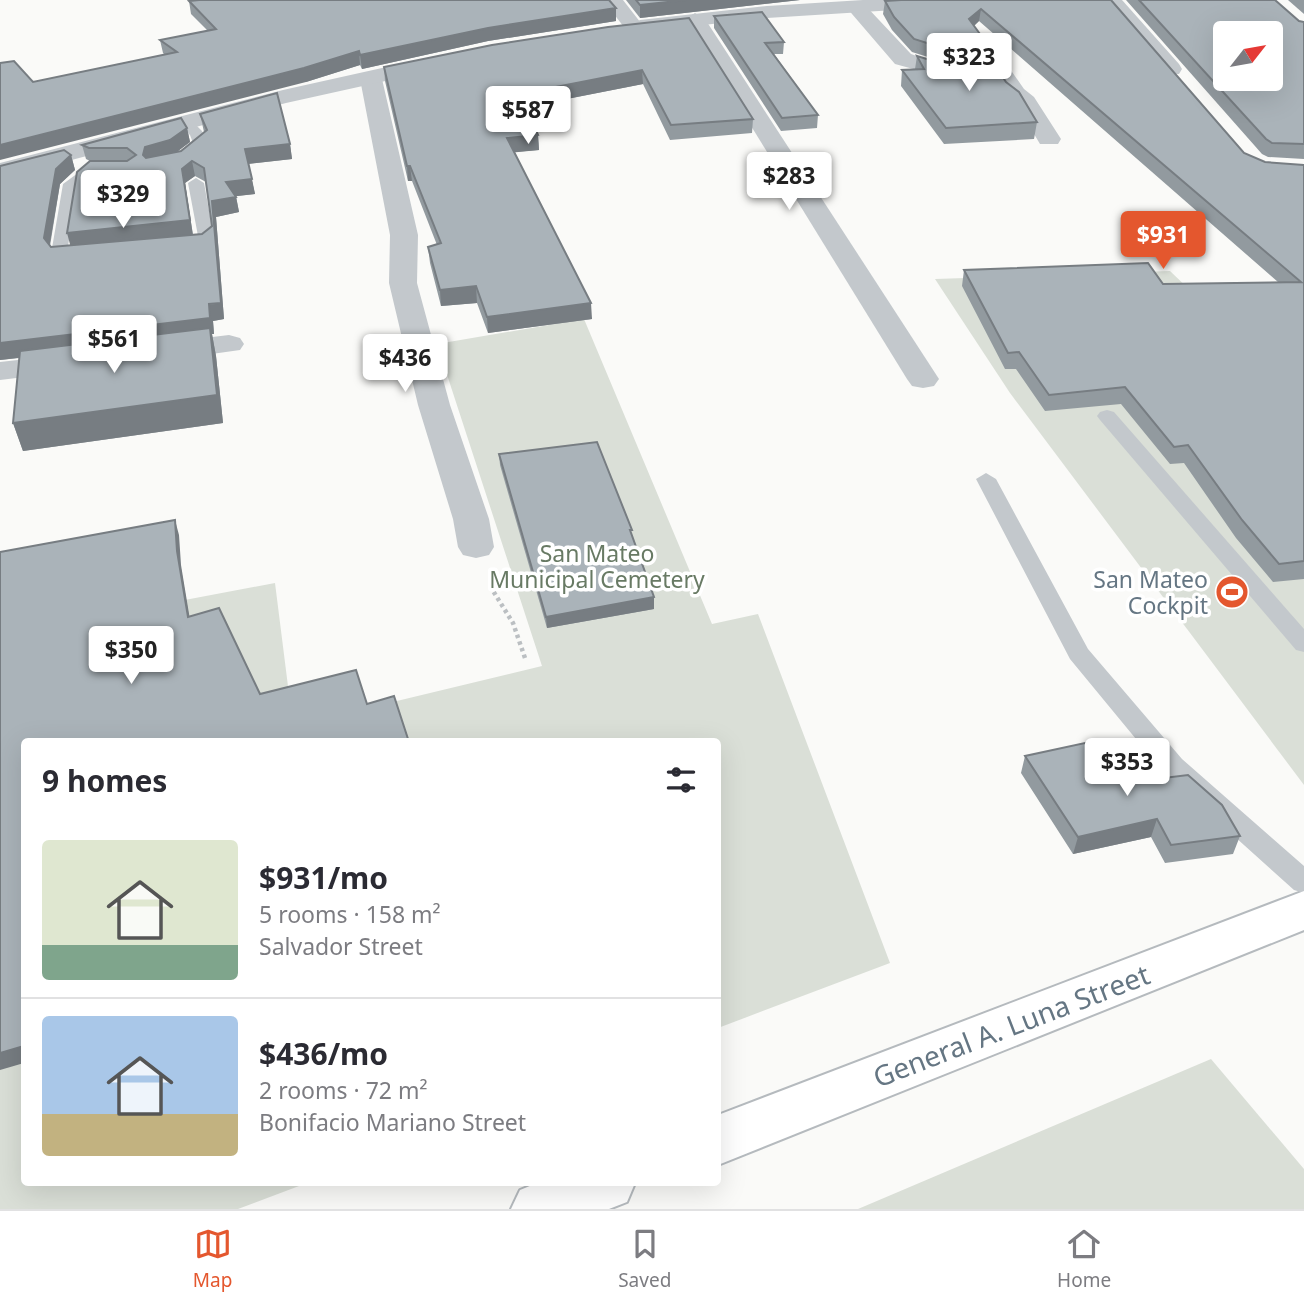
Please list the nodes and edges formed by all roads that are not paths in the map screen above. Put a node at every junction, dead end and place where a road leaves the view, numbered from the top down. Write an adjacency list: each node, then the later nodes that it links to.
1 (613, 0): 6 (street)
2 (959, 0): 4 (street)
3 (1111, 0): 10 (street)
4 (856, 7): 5 (street); 12 (street)
5 (695, 19): 6 (street); 25 (street)
6 (634, 27): 7 (street)
7 (609, 31)
8 (463, 56): 9 (street)
9 (371, 79): 11 (street); 28 (street)
10 (1189, 91)
11 (185, 122): 13 (street); 14 (lane)
12 (1049, 139)
13 (64, 155): 15 (lane); 16 (street)
14 (172, 164)
15 (89, 169): 17 (lane); 20 (lane)
16 (0, 171)
17 (106, 171)
18 (196, 183): 19 (lane)
19 (172, 246)
20 (92, 255)
21 (229, 344): 22 (street)
22 (135, 355)
23 (94, 360): 24 (street)
24 (0, 371)
25 (923, 379)
26 (1107, 415): 29 (lane)
27 (986, 479): 30 (lane)
28 (476, 547)
29 (1304, 644)
30 (1304, 882)
31 (1304, 910): 32 (main road, General A. Luna Street)
32 (721, 1139)
33 (599, 1186): 34 (main road)
34 (540, 1209)

